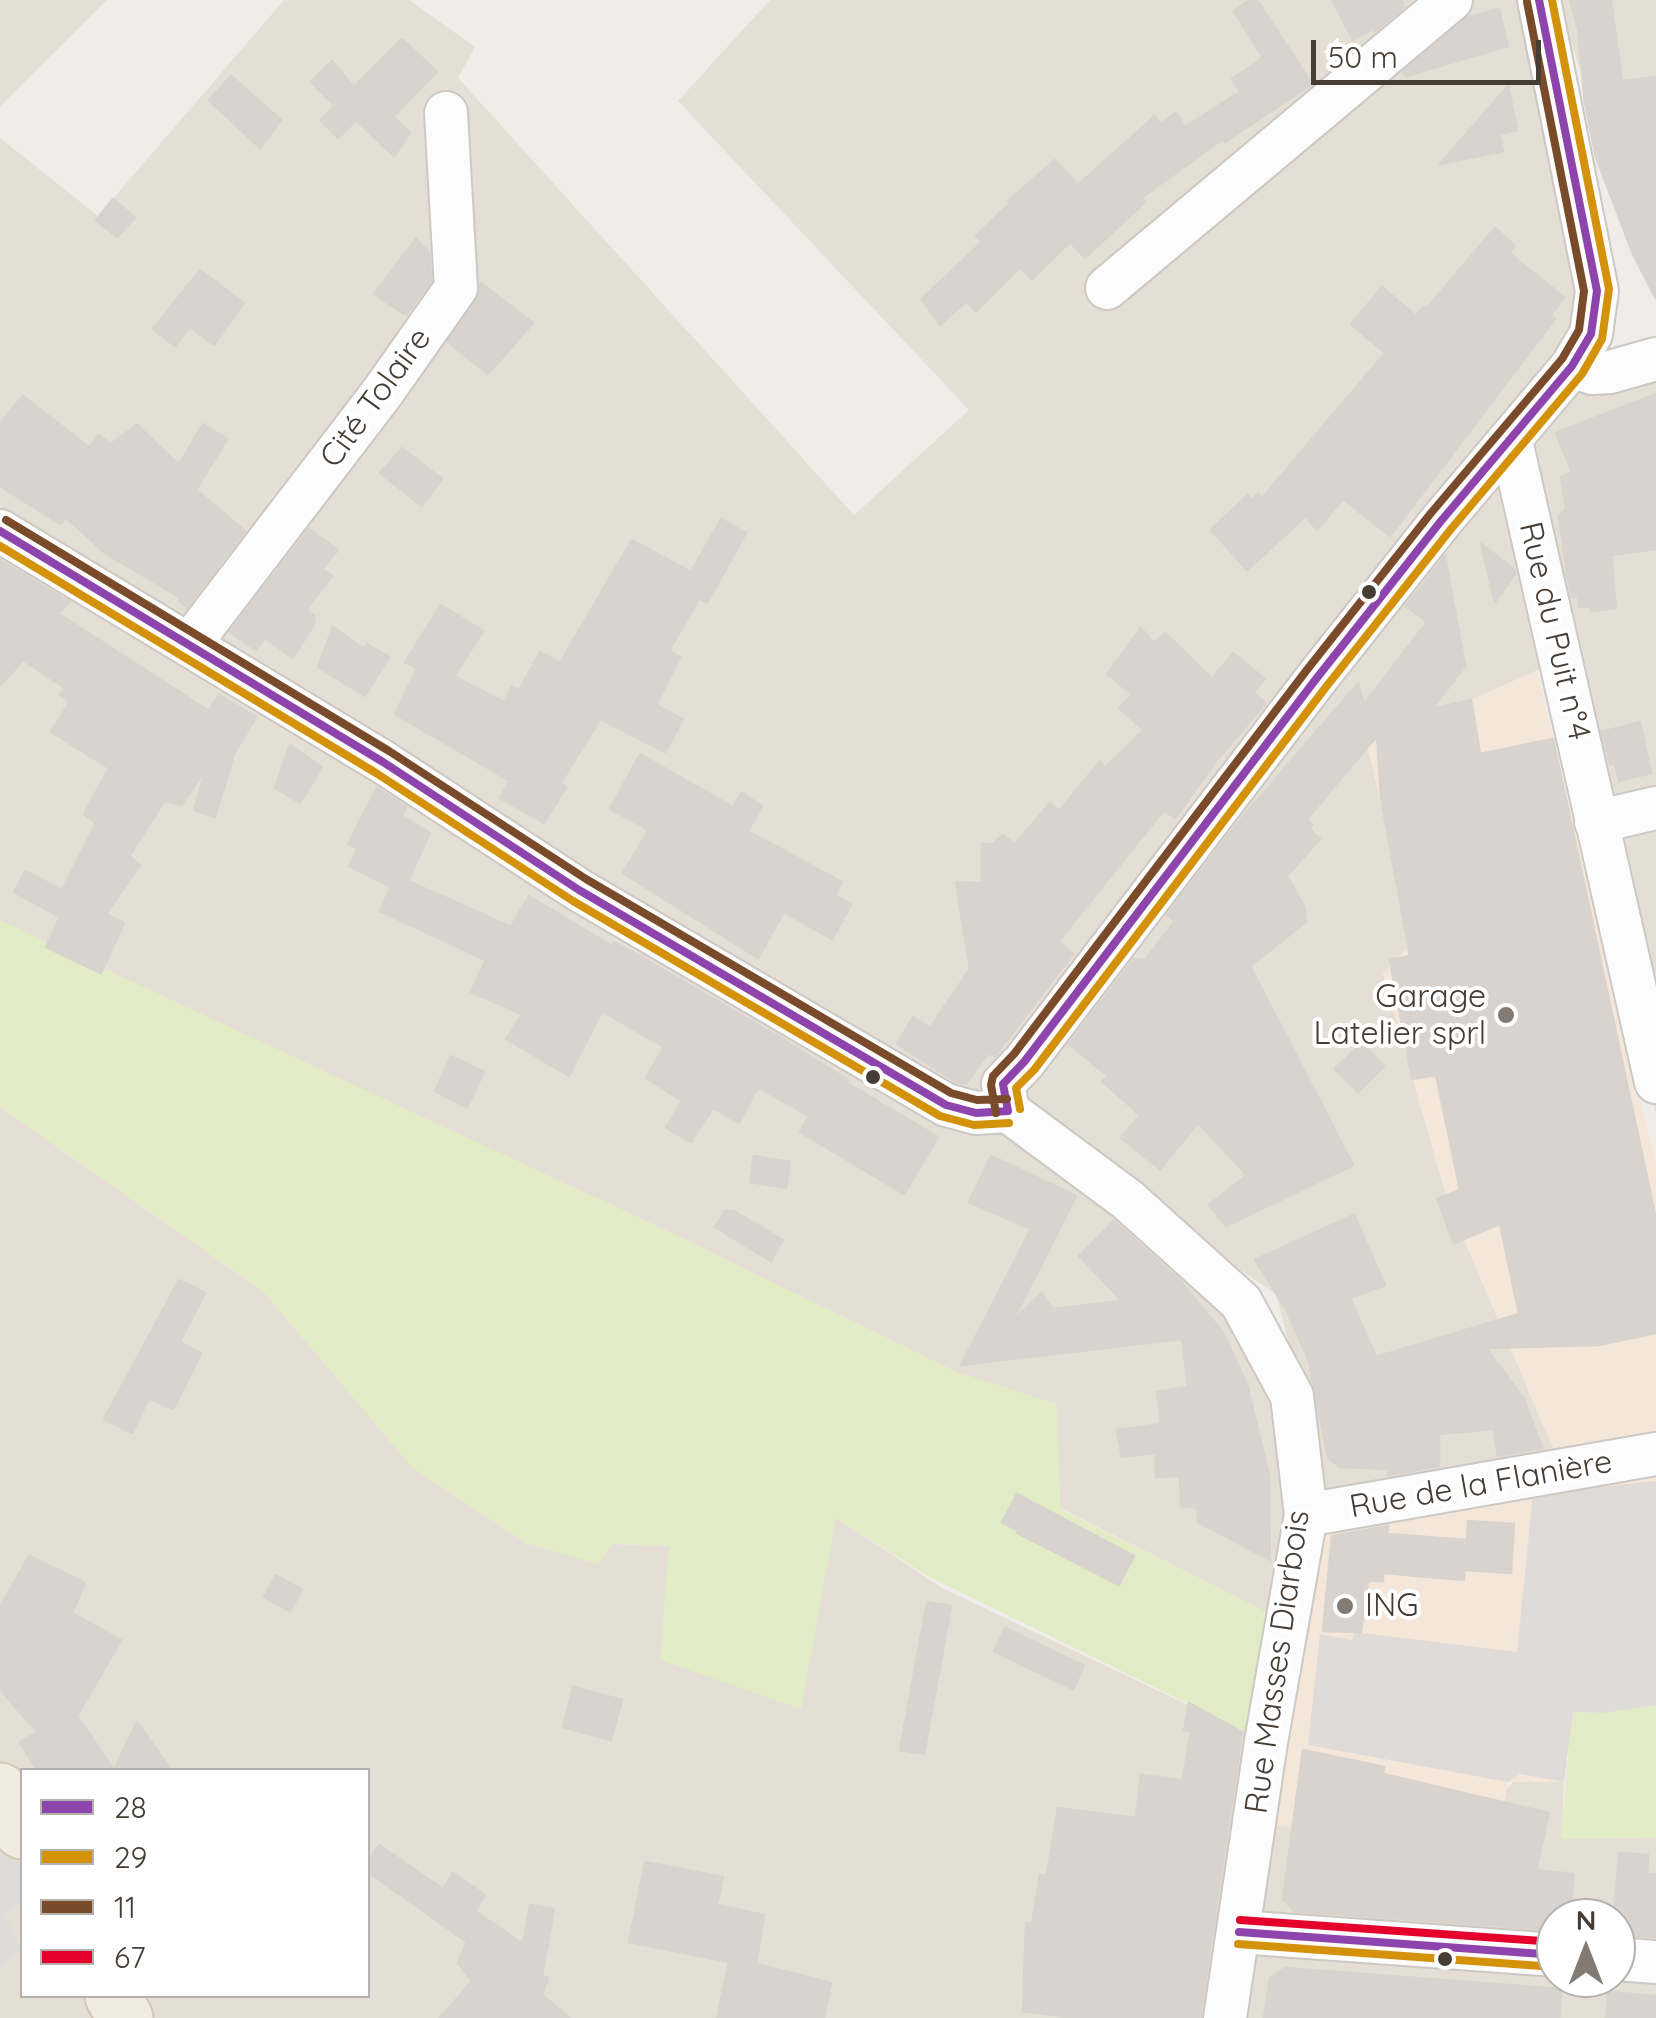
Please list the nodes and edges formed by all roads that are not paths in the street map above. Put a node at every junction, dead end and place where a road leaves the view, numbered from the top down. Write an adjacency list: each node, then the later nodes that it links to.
1 (1451, 0): 4 (street)
2 (1539, 0): 6 (street)
3 (446, 113): 9 (street, Cité Tolaire)
4 (1107, 288)
5 (1656, 359): 6 (street)
6 (1572, 366): 7 (street)
7 (1512, 441): 11 (street, Rue du Puit n°4); 13 (street)
8 (0, 531): 9 (street)
9 (190, 645): 13 (street)
10 (1656, 808): 11 (street)
11 (1596, 822): 12 (street, Rue du Puit n°4)
12 (1656, 1082)
13 (1008, 1111): 15 (street, Rue Masses Diarbois)
14 (1656, 1454): 15 (street, Rue de la Flanière)
15 (1306, 1514): 18 (street, Rue Masses Diarbois)
16 (0, 1792): 17 (main road)
17 (20, 1827)
18 (1239, 1932): 19 (street); 20 (street, Rue Masses Diarbois)
19 (1536, 1954)
20 (1225, 2018)

